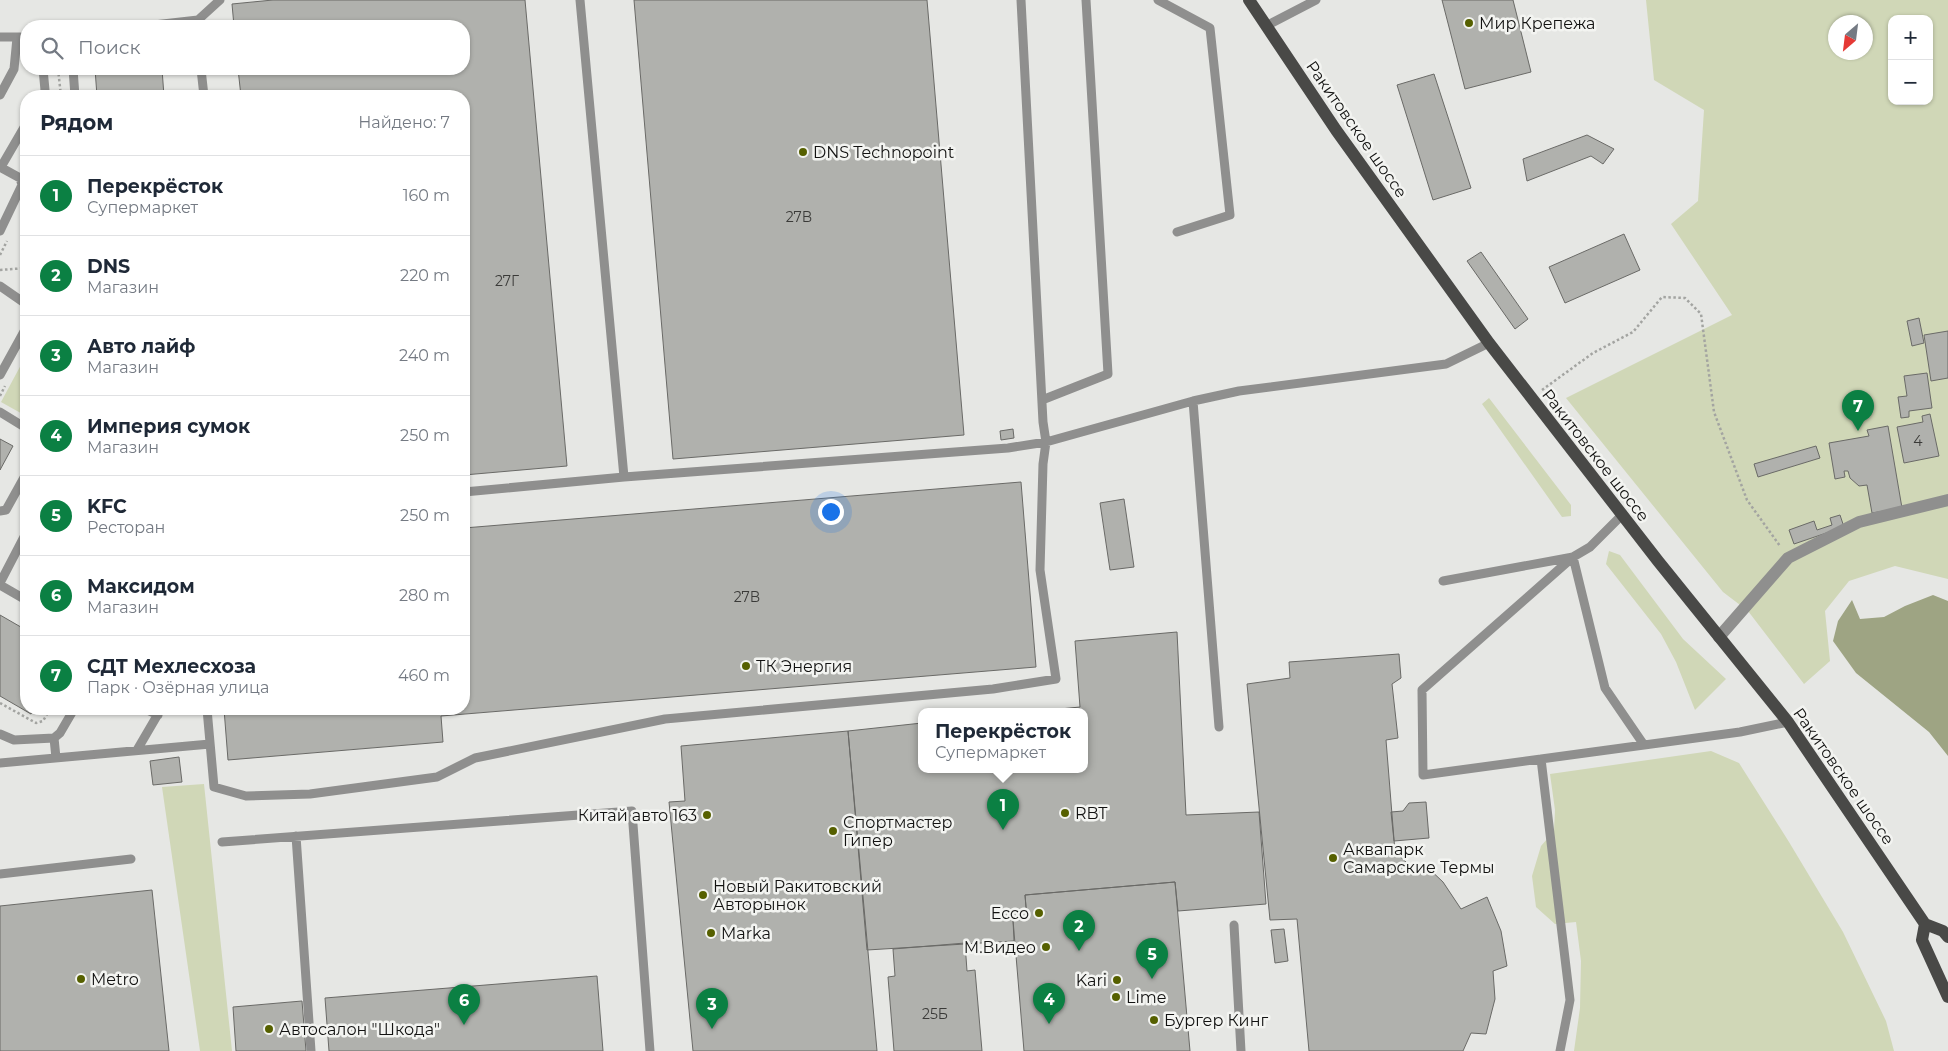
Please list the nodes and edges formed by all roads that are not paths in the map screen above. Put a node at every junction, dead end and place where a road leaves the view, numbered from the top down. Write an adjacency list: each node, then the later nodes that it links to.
1 (220, 0): 8 (lane)
2 (580, 0): 36 (lane)
3 (1021, 0): 31 (lane)
4 (1086, 0): 31 (lane)
5 (1158, 0): 25 (lane)
6 (1249, 0): 9 (main road, Ракитовское шоссе)
7 (1316, 0): 9 (lane)
8 (201, 20)
9 (1266, 26): 29 (main road, Ракитовское шоссе)
10 (20, 37): 11 (lane)
11 (0, 38)
12 (20, 45): 19 (lane)
13 (44, 75): 16 (lane)
14 (73, 75): 17 (lane)
15 (202, 75): 18 (lane)
16 (45, 90)
17 (75, 90)
18 (203, 90)
19 (0, 95)
20 (20, 134): 21 (lane)
21 (0, 167): 22 (lane)
22 (20, 178)
23 (20, 189): 24 (lane)
24 (0, 231)
25 (1177, 232)
26 (0, 286): 27 (lane)
27 (20, 300)
28 (20, 339): 30 (lane)
29 (1489, 342): 32 (lane); 43 (main road, Ракитовское шоссе)
30 (0, 375)
31 (1042, 400): 35 (lane)
32 (1193, 401): 35 (lane); 54 (lane)
33 (0, 412): 34 (lane)
34 (20, 424)
35 (1046, 442): 36 (lane); 57 (lane)
36 (624, 477): 39 (lane)
37 (20, 485): 38 (lane)
38 (17, 491): 40 (lane); 42 (lane)
39 (470, 491)
40 (20, 493)
41 (1948, 500): 49 (street)
42 (0, 511)
43 (1623, 514): 45 (lane); 49 (main road, Ракитовское шоссе)
44 (20, 545): 47 (lane)
45 (1573, 557): 46 (lane); 58 (lane); 61 (lane)
46 (1443, 581)
47 (0, 584): 48 (lane)
48 (20, 596)
49 (1719, 637): 53 (main road, Ракитовское шоссе)
50 (70, 715): 56 (lane)
51 (157, 715): 59 (lane)
52 (208, 715): 57 (lane)
53 (1788, 722): 58 (lane); 67 (main road, Ракитовское шоссе)
54 (1219, 727)
55 (0, 734): 56 (lane)
56 (54, 738): 60 (lane)
57 (210, 744): 59 (lane)
58 (1644, 745): 61 (lane)
59 (136, 750): 60 (lane)
60 (56, 758): 62 (lane)
61 (1541, 759): 74 (lane)
62 (0, 763)
63 (296, 836): 64 (lane); 71 (lane); 72 (lane)
64 (222, 842)
65 (131, 858): 66 (lane)
66 (0, 874)
67 (1925, 924): 69 (main road, Ракитовское шоссе); 70 (main road)
68 (1234, 925): 73 (lane)
69 (1948, 937)
70 (1948, 997)
71 (311, 1051)
72 (650, 1051)
73 (1241, 1051)
74 (1560, 1051)

